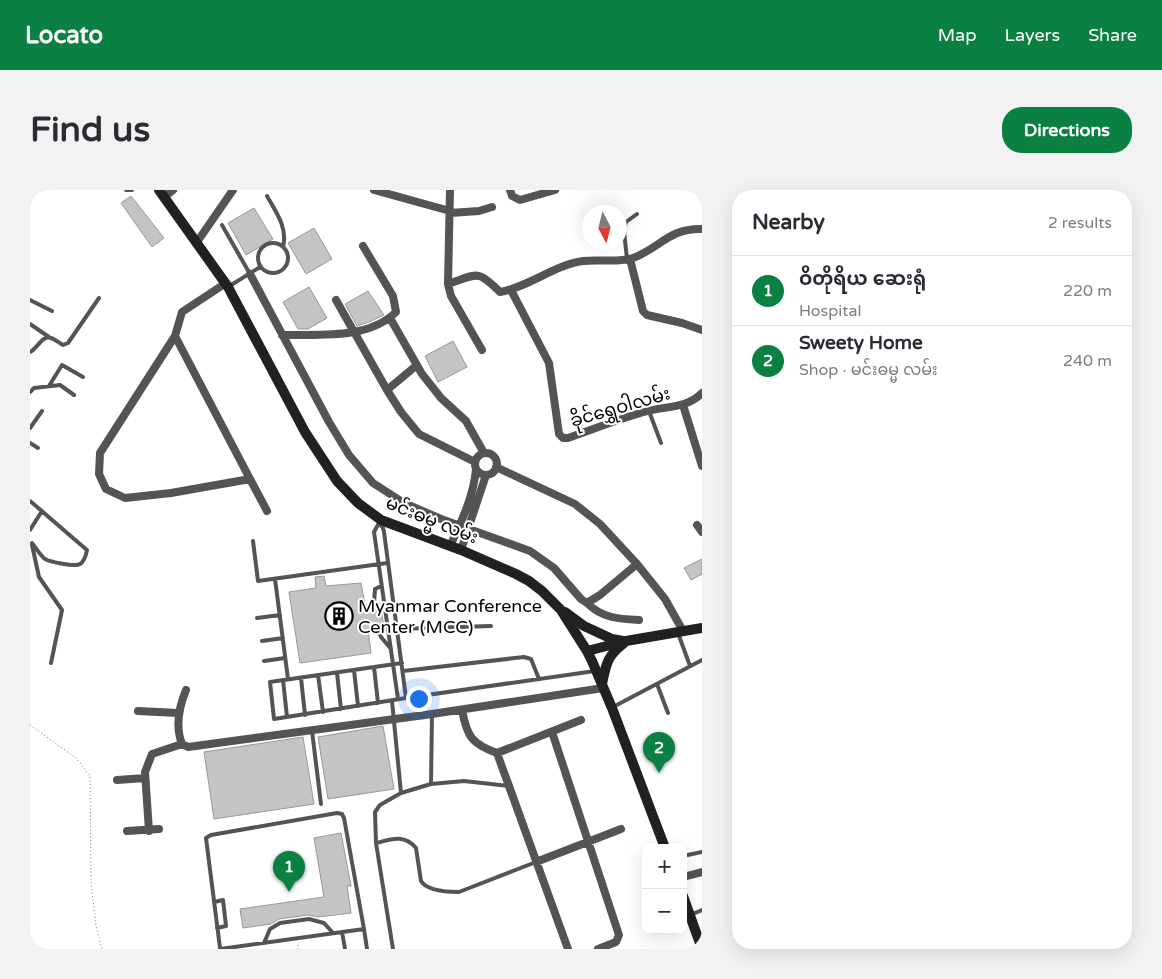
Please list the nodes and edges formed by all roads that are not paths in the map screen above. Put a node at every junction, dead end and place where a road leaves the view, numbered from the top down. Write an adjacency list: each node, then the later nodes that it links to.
1 (126, 190): 2 (lane)
2 (132, 190)
3 (233, 190): 15 (street)
4 (374, 190): 11 (street)
5 (450, 190): 11 (street)
6 (510, 190): 7 (street)
7 (555, 190)
8 (165, 192): 15 (main road, မင်းဓမ္မ လမ်း)
9 (267, 196): 17 (lane)
10 (492, 207): 11 (street)
11 (450, 212): 21 (street)
12 (637, 214): 18 (lane)
13 (222, 225): 20 (lane)
14 (702, 229): 18 (street)
15 (197, 242): 22 (main road, မင်းဓမ္မ လမ်း)
16 (363, 246): 28 (street)
17 (283, 247): 19 (lane); 19 (lane)
18 (629, 259): 23 (street); 30 (street)
19 (260, 267): 20 (lane)
20 (250, 274): 22 (lane); 32 (street)
21 (448, 284): 23 (street); 35 (street)
22 (227, 285): 33 (street); 60 (main road, မင်းဓမ္မ လမ်း)
23 (511, 290): 46 (street, ခိုင်ရွှေဝါလမ်း)
24 (98, 298): 34 (lane)
25 (30, 300): 27 (lane)
26 (336, 300): 31 (street)
27 (52, 310)
28 (390, 318): 31 (street); 37 (street)
29 (30, 324): 34 (lane)
30 (702, 330)
31 (355, 333): 32 (street); 40 (street)
32 (282, 335): 61 (street)
33 (175, 336): 56 (street); 56 (street)
34 (51, 338): 36 (lane)
35 (482, 350)
36 (30, 352)
37 (417, 366): 40 (street); 51 (street)
38 (83, 377): 39 (lane)
39 (49, 386): 41 (lane); 43 (lane)
40 (387, 390): 52 (street)
41 (30, 392)
42 (702, 393): 44 (street, ခိုင်ရွှေဝါလမ်း)
43 (74, 395)
44 (683, 405): 46 (street, ခိုင်ရွှေဝါလမ်း); 53 (street)
45 (42, 411): 47 (lane)
46 (649, 411): 49 (lane)
47 (30, 428)
48 (30, 443): 50 (lane)
49 (661, 443)
50 (38, 448)
51 (484, 453): 52 (street); 54 (street)
52 (475, 466): 55 (street); 61 (street)
53 (702, 466)
54 (496, 467): 55 (street); 72 (street)
55 (486, 475): 63 (street)
56 (250, 479): 59 (street)
57 (30, 501): 58 (lane)
58 (42, 511): 64 (lane); 67 (lane)
59 (267, 511)
60 (378, 520): 68 (main road, မင်းဓမ္မ လမ်း); 70 (lane); 71 (lane)
61 (459, 524): 63 (street); 68 (street)
62 (697, 525): 65 (street)
63 (469, 528): 69 (street); 75 (street)
64 (30, 530)
65 (702, 532)
66 (253, 540): 73 (lane)
67 (31, 543): 96 (lane)
68 (450, 546): 69 (main road, မင်းဓမ္မ လမ်း)
69 (461, 550): 77 (main road, မင်းဓမ္မ လမ်း)
70 (387, 563): 71 (lane); 78 (lane)
71 (378, 564): 73 (lane); 74 (lane)
72 (637, 564): 75 (street); 87 (street)
73 (275, 579): 80 (lane)
74 (381, 586): 76 (lane); 79 (lane)
75 (587, 603): 82 (street)
76 (374, 604)
77 (561, 610): 90 (main road); 92 (main road, မင်းဓမ္မ လမ်း)
78 (394, 613): 79 (lane); 86 (lane)
79 (386, 614): 91 (lane)
80 (280, 615): 81 (lane); 88 (lane)
81 (257, 618)
82 (638, 620)
83 (491, 626): 86 (lane)
84 (378, 628): 91 (lane)
85 (702, 628): 87 (main road)
86 (397, 629): 97 (lane)
87 (680, 632): 90 (main road); 99 (lane)
88 (283, 638): 89 (lane); 93 (lane)
89 (262, 641)
90 (626, 641): 92 (main road); 111 (main road)
91 (391, 649): 98 (lane)
92 (587, 651): 103 (main road, မင်းဓမ္မ လမ်း)
93 (285, 658): 95 (lane); 107 (lane)
94 (702, 660): 99 (lane)
95 (264, 661)
96 (50, 663)
97 (402, 663): 98 (lane); 102 (lane)
98 (393, 664): 100 (lane); 114 (lane)
99 (690, 666): 110 (lane)
100 (374, 667): 101 (lane); 116 (lane)
101 (354, 670): 104 (lane); 117 (lane)
102 (403, 671): 108 (lane); 113 (lane)
103 (596, 671): 108 (lane); 111 (main road, မင်းဓမ္မ လမ်း)
104 (337, 673): 105 (lane); 119 (lane)
105 (318, 675): 106 (lane); 122 (lane)
106 (301, 678): 107 (lane); 126 (lane)
107 (288, 679): 109 (lane)
108 (539, 679): 113 (lane)
109 (283, 680): 127 (lane); 127 (lane)
110 (656, 684): 118 (lane); 123 (lane)
111 (602, 686): 118 (main road, မင်းဓမ္မ လမ်း); 120 (street)
112 (186, 690): 124 (street)
113 (406, 698): 114 (lane)
114 (398, 699): 115 (lane)
115 (392, 701): 116 (lane); 128 (lane)
116 (378, 703): 117 (lane)
117 (358, 706): 119 (lane)
118 (612, 708): 146 (main road, မင်းဓမ္မ လမ်း)
119 (341, 709): 122 (lane)
120 (462, 710): 125 (street); 133 (street)
121 (138, 711): 124 (street)
122 (323, 712): 126 (lane)
123 (668, 712)
124 (178, 713): 132 (street)
125 (432, 714): 128 (street); 136 (lane)
126 (305, 715): 127 (lane)
127 (287, 717)
128 (395, 719): 130 (street); 138 (lane)
129 (581, 720): 131 (street)
130 (312, 731): 132 (street); 139 (lane)
131 (552, 732): 133 (street); 145 (street)
132 (182, 744): 134 (street)
133 (498, 753): 137 (street)
134 (145, 778): 135 (street); 143 (street)
135 (117, 780)
136 (431, 784): 137 (lane); 138 (lane)
137 (509, 786): 149 (street)
138 (401, 792): 144 (lane)
139 (321, 804)
140 (160, 829): 143 (street)
141 (621, 829): 145 (street)
142 (127, 831): 143 (street)
143 (149, 831)
144 (376, 843): 149 (lane); 165 (lane)
145 (587, 843): 149 (street); 167 (street)
146 (663, 844)
147 (702, 852): 148 (lane)
148 (687, 855)
149 (536, 862): 166 (street)
150 (702, 872): 151 (street)
151 (687, 876)
152 (214, 902): 156 (lane); 156 (lane); 157 (lane)
153 (687, 904): 155 (main road)
154 (702, 910): 155 (lane)
155 (695, 921): 168 (main road)
156 (217, 928): 162 (lane)
157 (364, 929): 158 (lane); 164 (lane)
158 (342, 932): 159 (lane); 163 (lane)
159 (333, 933): 160 (lane); 160 (lane)
160 (264, 943): 161 (lane)
161 (249, 947): 162 (lane)
162 (220, 948)
163 (345, 949)
164 (367, 949)
165 (393, 949)
166 (568, 949)
167 (598, 949)
168 (702, 949)

